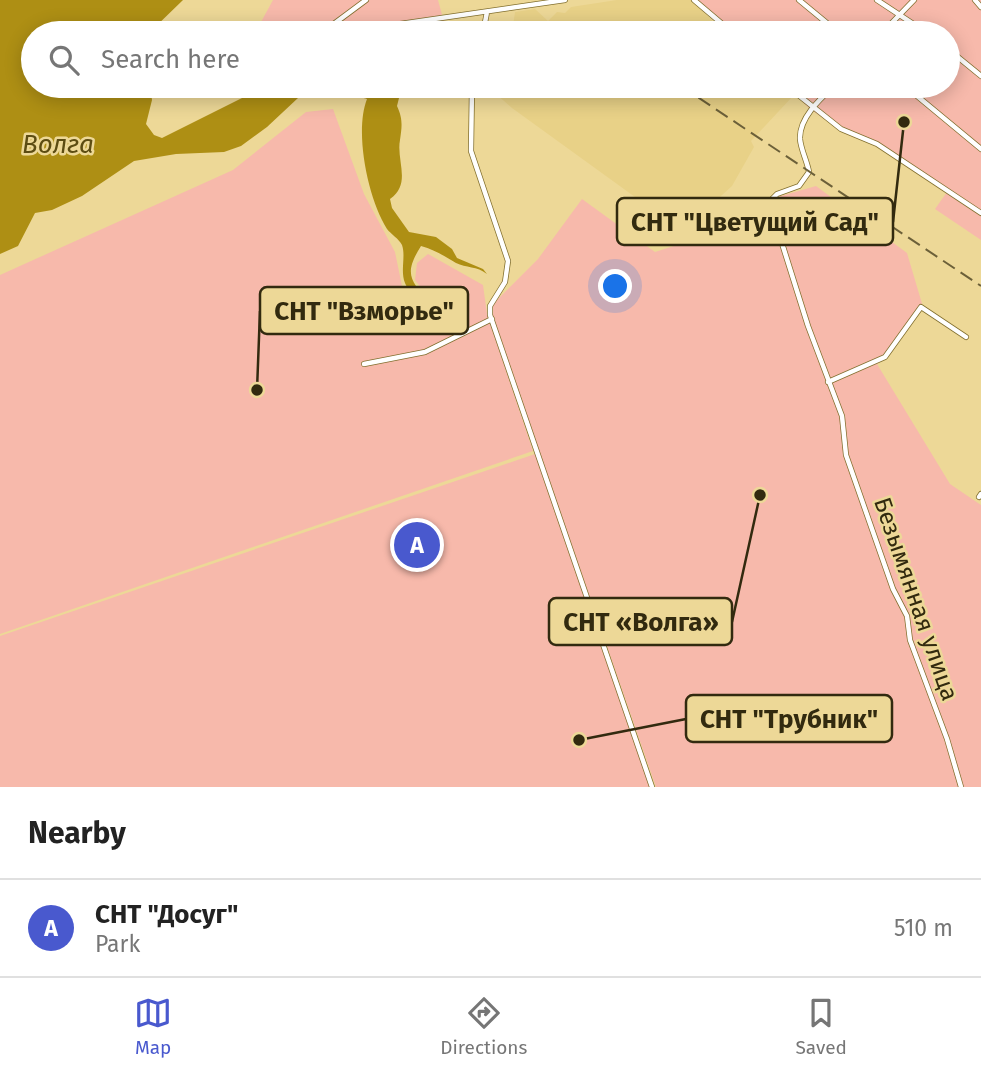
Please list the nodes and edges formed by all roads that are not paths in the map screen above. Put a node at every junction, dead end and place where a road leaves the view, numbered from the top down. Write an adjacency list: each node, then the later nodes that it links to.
1 (366, 0): 11 (street)
2 (565, 0): 9 (street)
3 (694, 0): 14 (street)
4 (799, 0): 15 (street)
5 (877, 0): 10 (street)
6 (914, 0): 10 (street)
7 (975, 0): 8 (street)
8 (981, 7)
9 (487, 12): 12 (street); 13 (street)
10 (901, 15): 16 (street); 17 (street)
11 (338, 21)
12 (423, 21)
13 (485, 21)
14 (719, 21)
15 (824, 21)
16 (895, 21)
17 (910, 21)
18 (960, 59): 19 (street)
19 (981, 76)
20 (472, 98): 27 (street)
21 (800, 98): 24 (street)
22 (823, 98): 24 (street)
23 (919, 98): 25 (street)
24 (812, 109): 26 (street); 30 (street, Безымянная улица)
25 (981, 149)
26 (981, 214)
27 (492, 319): 29 (street); 31 (street)
28 (966, 337): 30 (street)
29 (364, 364)
30 (828, 382): 32 (street, Безымянная улица)
31 (652, 787)
32 (961, 787)

